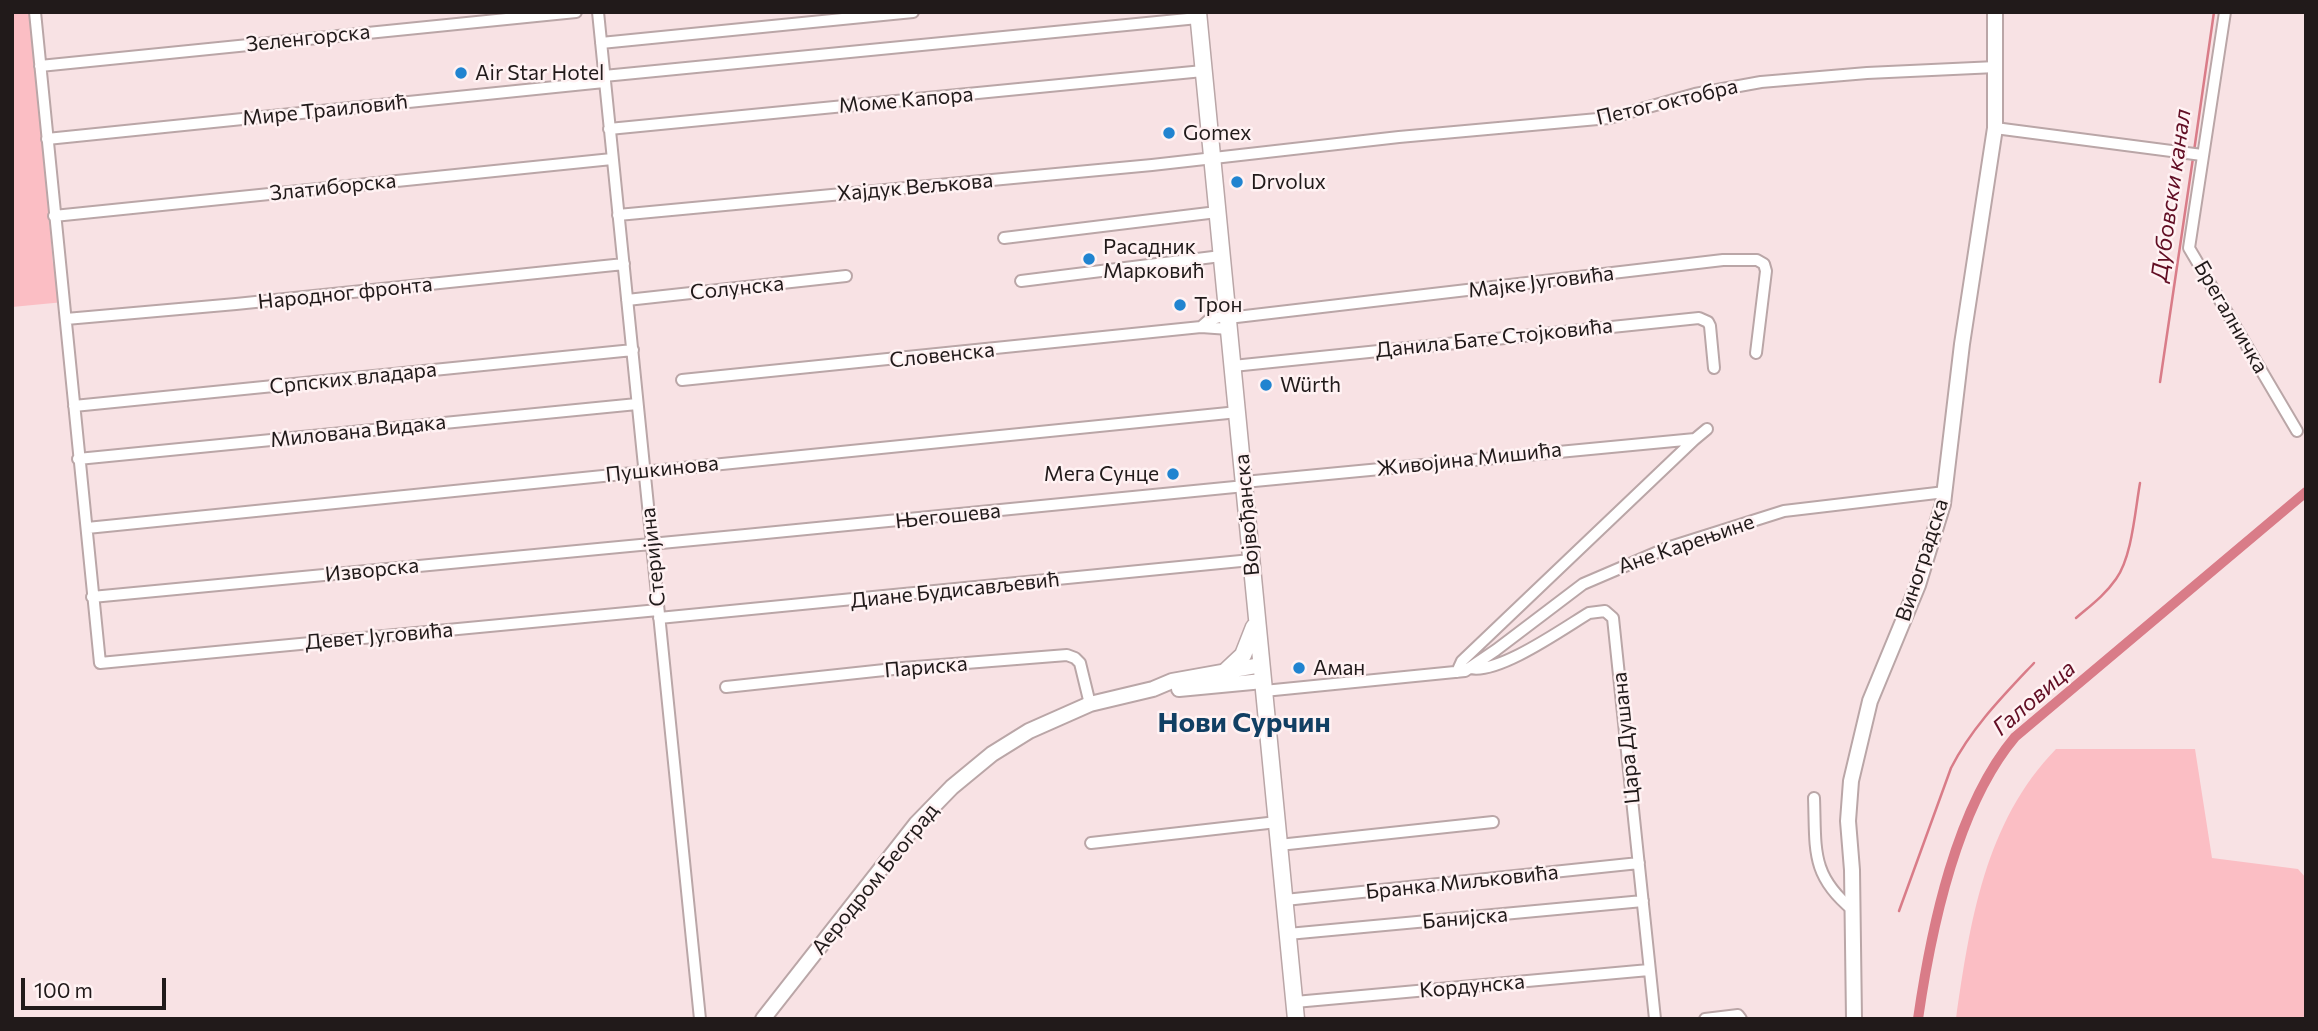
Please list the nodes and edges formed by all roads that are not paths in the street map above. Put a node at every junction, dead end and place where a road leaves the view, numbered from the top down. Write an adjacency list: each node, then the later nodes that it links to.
1 (35, 12): 9 (street)
2 (576, 12): 9 (street, Зеленгорска)
3 (598, 12): 8 (street, Стеријина)
4 (913, 12): 8 (street)
5 (1996, 12): 10 (street, Виноградска)
6 (2225, 12): 16 (street, Брегалничка)
7 (1198, 15): 11 (main road, Војвођанска); 12 (street, Мире Траиловић)
8 (601, 43): 12 (street, Стеријина)
9 (40, 66): 15 (street)
10 (1996, 67): 13 (street, Виноградска); 17 (street, Петог октобра)
11 (1203, 71): 14 (street, Моме Капора); 17 (main road, Војвођанска)
12 (604, 79): 14 (street, Стеријина); 15 (street, Мире Траиловић)
13 (1995, 128): 16 (street); 44 (street, Виноградска)
14 (609, 129): 18 (street, Стеријина)
15 (47, 139): 21 (street)
16 (2200, 155): 39 (street, Брегалничка)
17 (1212, 158): 19 (main road, Војвођанска); 20 (street, Хајдук Вељкова)
18 (612, 159): 20 (street, Стеријина); 21 (street, Златиборска)
19 (1217, 212): 22 (street); 23 (main road, Војвођанска)
20 (618, 215): 24 (street, Стеријина)
21 (54, 216): 28 (street)
22 (1004, 238)
23 (1221, 256): 26 (street); 29 (main road, Војвођанска)
24 (624, 264): 27 (street, Стеријина); 28 (street, Народног фронта)
25 (846, 276): 27 (street, Солунска)
26 (1021, 281)
27 (627, 300): 30 (street, Стеријина)
28 (66, 319): 36 (street)
29 (1228, 321): 31 (street, Мајке Југовића); 32 (main road, Војвођанска); 34 (street, Словенска)
30 (633, 350): 35 (street, Стеријина); 36 (street, Српских владара)
31 (1756, 353)
32 (1233, 366): 33 (street, Данила Бате Стојковића); 37 (main road, Војвођанска)
33 (1714, 368)
34 (682, 380)
35 (637, 404): 41 (street, Милована Видака); 42 (street, Стеријина)
36 (74, 406): 41 (street)
37 (1238, 412): 42 (street, Пушкинова); 43 (main road, Војвођанска)
38 (1707, 429): 40 (street)
39 (2297, 431)
40 (1695, 439): 43 (street, Живојина Мишића); 54 (street, Ане Карењине)
41 (78, 459): 45 (street)
42 (644, 471): 45 (street, Пушкинова); 46 (street, Стеријина)
43 (1244, 484): 46 (street, Његошева); 47 (main road, Војвођанска)
44 (1945, 492): 52 (street, Ане Карењине); 67 (street, Виноградска)
45 (87, 527): 48 (street)
46 (651, 543): 48 (street, Изворска); 49 (street, Стеријина)
47 (1251, 560): 49 (street, Диане Будисављевић); 50 (main road, Војвођанска)
48 (92, 597): 49 (street, Девет Југовића)
49 (659, 614): 71 (street, Стеријина)
50 (1257, 618): 51 (main road, Војвођанска); 53 (main road)
51 (1261, 664): 53 (street, Аеродром Београд); 55 (main road, Војвођанска)
52 (1471, 668): 54 (street, Ане Карењине); 64 (street, Цара Душана)
53 (1227, 670): 57 (street, Аеродром Београд)
54 (1457, 672): 55 (street, Ане Карењине)
55 (1263, 686): 57 (street, Аеродром Београд); 60 (main road, Војвођанска)
56 (726, 687): 58 (street, Париска)
57 (1153, 689): 58 (street, Аеродром Београд)
58 (1090, 704): 72 (street, Аеродром Београд)
59 (1814, 798): 67 (street)
60 (1277, 822): 62 (street); 63 (main road, Војвођанска)
61 (1493, 822): 63 (street)
62 (1091, 843)
63 (1279, 845): 65 (main road, Војвођанска)
64 (1639, 863): 65 (street, Бранка Миљковића); 66 (street, Цара Душана)
65 (1285, 900): 68 (main road, Војвођанска)
66 (1643, 901): 68 (street, Банијска); 69 (street, Цара Душана)
67 (1853, 910): 76 (street, Виноградска)
68 (1288, 934): 70 (main road, Војвођанска)
69 (1650, 970): 70 (street, Кордунска); 73 (street, Цара Душана)
70 (1296, 1011)
71 (700, 1019)
72 (763, 1019)
73 (1655, 1019)
74 (1705, 1019): 75 (street)
75 (1741, 1019)
76 (1854, 1019)

